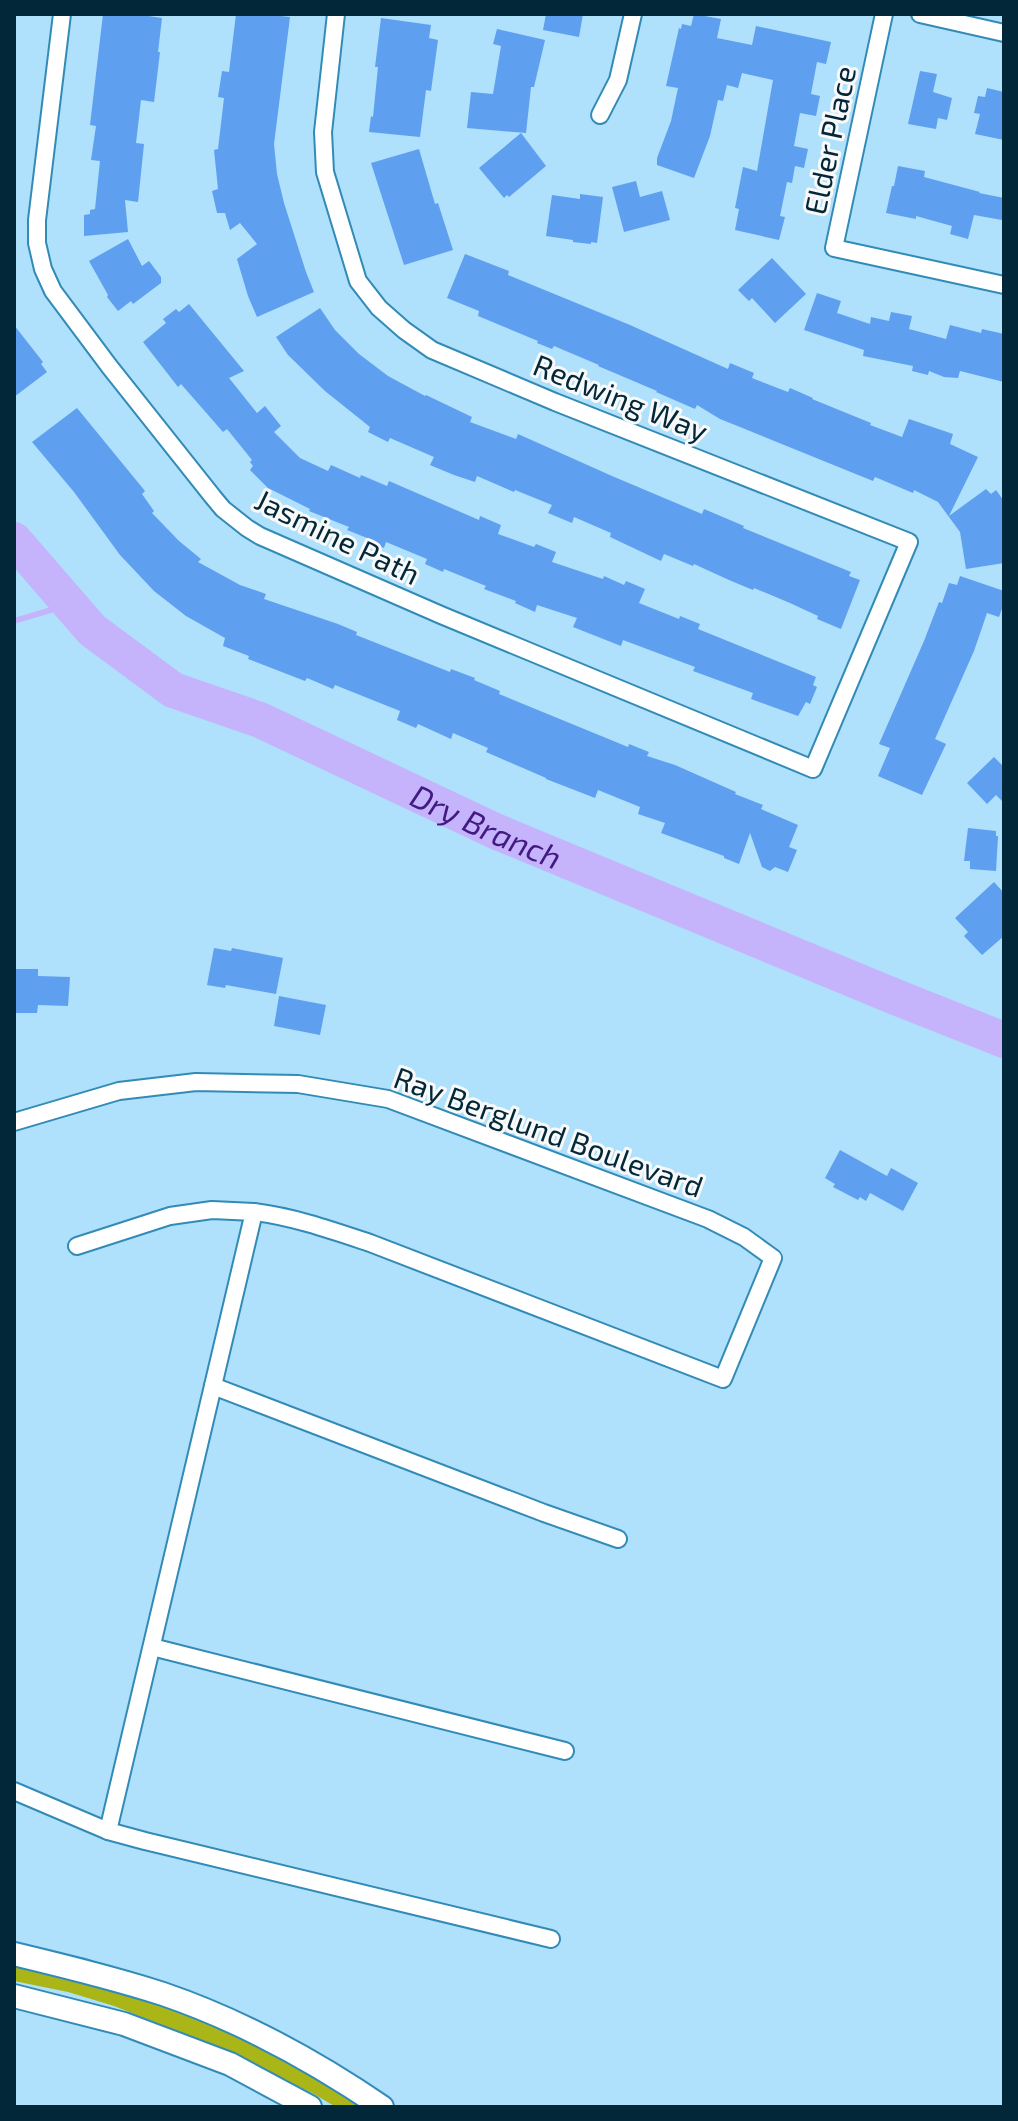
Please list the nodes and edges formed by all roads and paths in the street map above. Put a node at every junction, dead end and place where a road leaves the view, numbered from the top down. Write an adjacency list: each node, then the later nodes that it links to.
1 (62, 14): 9 (street, Jasmine Path)
2 (336, 14): 9 (street, Redwing Way)
3 (633, 14): 7 (street)
4 (884, 14): 8 (street, Elder Place)
5 (920, 14): 6 (street)
6 (1004, 33)
7 (600, 115)
8 (1004, 285)
9 (813, 769)
10 (14, 1122): 11 (street, Ray Berglund Boulevard)
11 (254, 1212): 12 (street); 13 (street)
12 (77, 1246)
13 (213, 1386): 14 (street); 15 (street)
14 (618, 1539)
15 (152, 1647): 16 (street); 18 (street)
16 (565, 1751)
17 (14, 1791): 18 (street)
18 (108, 1831): 19 (street)
19 (551, 1939)
20 (14, 1954): 23 (street)
21 (14, 1996): 22 (street)
22 (310, 2107)
23 (382, 2107)

